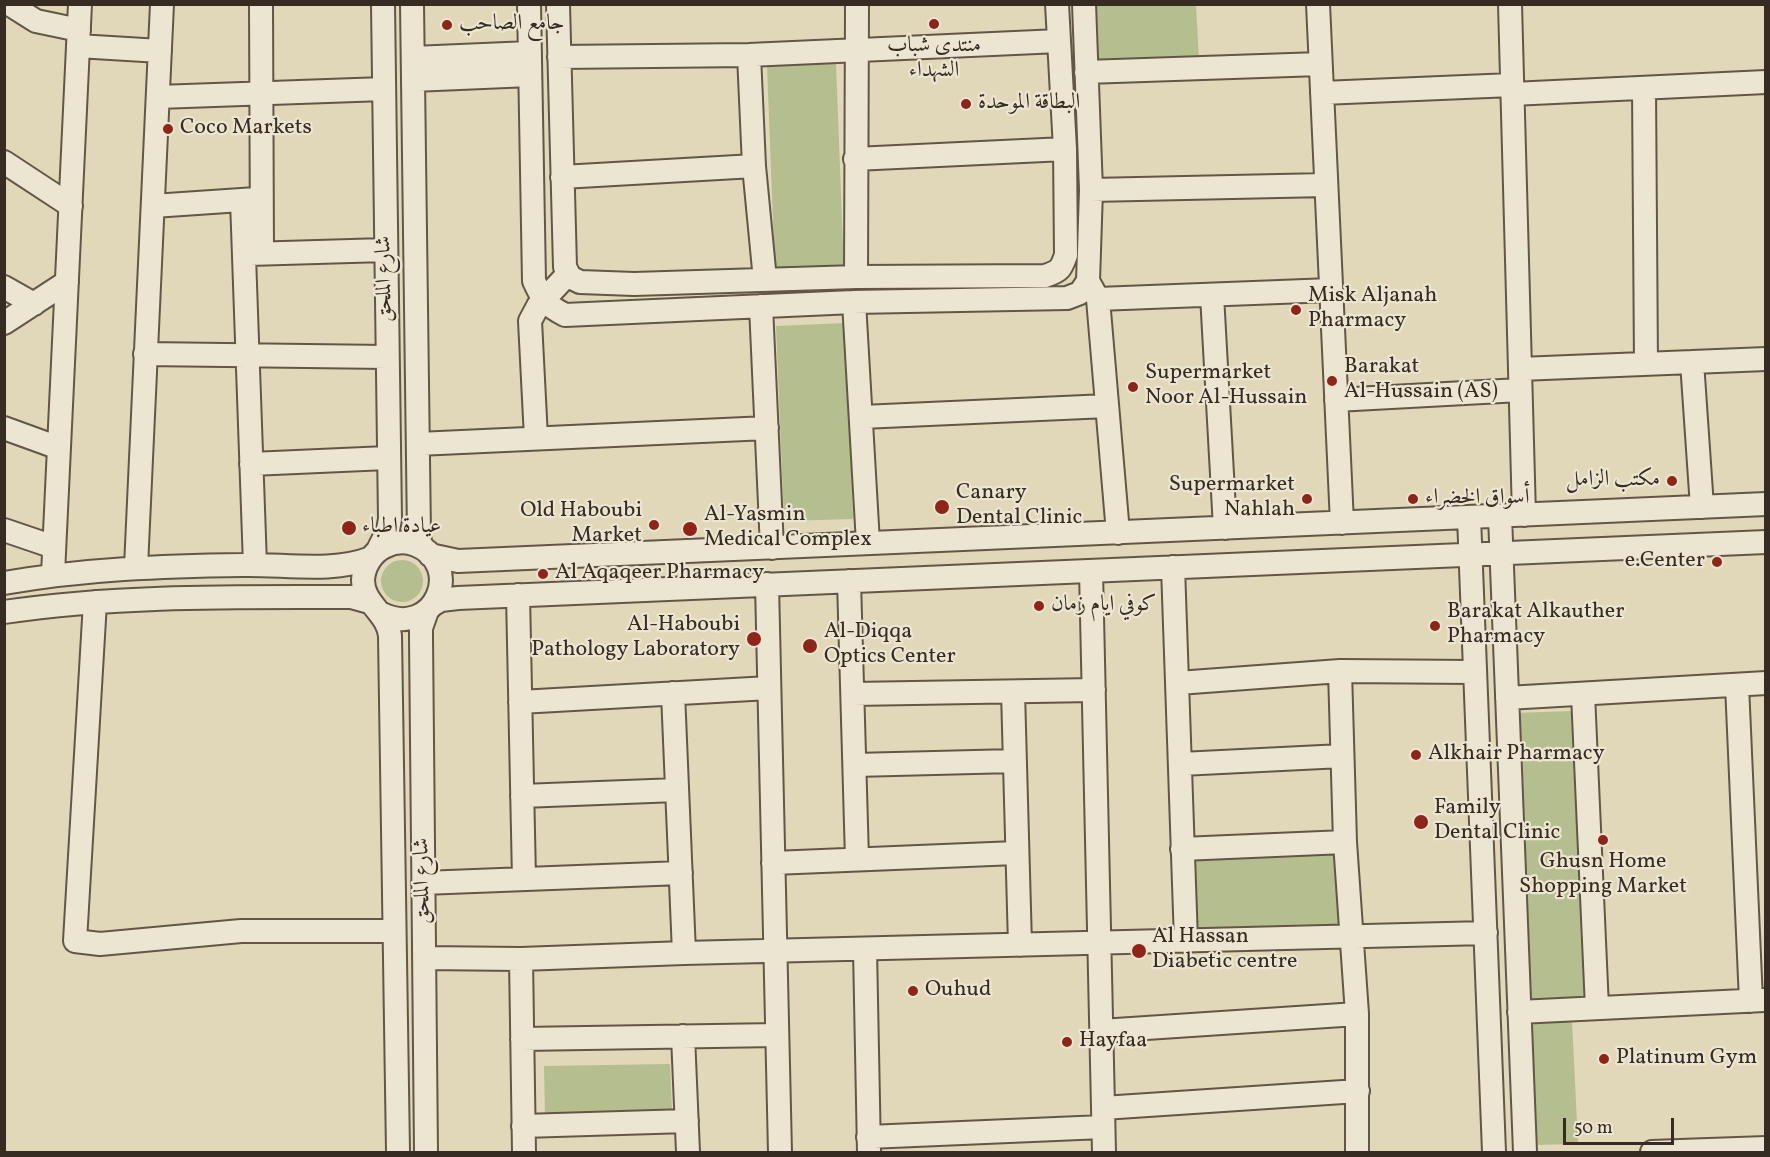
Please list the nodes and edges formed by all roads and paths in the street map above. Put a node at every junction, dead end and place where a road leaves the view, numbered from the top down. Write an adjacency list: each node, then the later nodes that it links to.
1 (9, 4): 14 (street)
2 (80, 4): 14 (street)
3 (162, 4): 16 (street)
4 (261, 4): 30 (street)
5 (383, 4): 27 (street, شارع الملحق)
6 (412, 4): 22 (street, شارع الملحق)
7 (529, 4): 18 (street)
8 (558, 4): 20 (street)
9 (856, 4): 17 (street)
10 (1057, 4): 15 (street)
11 (1084, 4): 23 (street)
12 (1318, 4): 21 (street)
13 (1510, 4): 28 (street)
14 (78, 38): 16 (street); 40 (street)
15 (1059, 41): 17 (street); 32 (street)
16 (160, 51): 31 (street)
17 (856, 51): 19 (street); 33 (street)
18 (530, 53): 22 (street); 24 (street)
19 (749, 55): 20 (street); 35 (street)
20 (559, 57): 36 (street)
21 (1320, 64): 23 (street); 29 (street)
22 (413, 69): 24 (street); 71 (street, شارع الملحق)
23 (1086, 72): 38 (street)
24 (530, 75): 53 (street)
25 (1766, 82): 26 (street)
26 (1644, 88): 28 (street); 63 (street)
27 (384, 89): 30 (street); 42 (street, شارع الملحق)
28 (1512, 90): 29 (street); 64 (street)
29 (1322, 93): 37 (street)
30 (262, 94): 31 (street); 39 (street)
31 (158, 97): 41 (street)
32 (1065, 149): 33 (street); 44 (street)
33 (855, 159): 46 (street)
34 (4, 162): 40 (street)
35 (754, 166): 36 (street); 47 (street)
36 (562, 177): 45 (street)
37 (1326, 185): 38 (street); 51 (street)
38 (1091, 190): 50 (street)
39 (253, 200): 41 (street); 43 (street)
40 (70, 206): 48 (street)
41 (153, 206): 58 (street)
42 (386, 250): 43 (street); 60 (street, شارع الملحق)
43 (253, 253): 59 (street)
44 (1062, 268): 46 (street); 50 (street)
45 (568, 274): 47 (street); 53 (street)
46 (856, 277): 47 (street)
47 (765, 280)
48 (67, 282): 55 (street); 72 (street)
49 (4, 287): 55 (street)
50 (1093, 290): 52 (street); 54 (street); 66 (street)
51 (1331, 290): 52 (street); 65 (street)
52 (1212, 295): 81 (street)
53 (543, 301): 56 (street); 70 (street)
54 (854, 302): 56 (street); 67 (street)
55 (34, 304): 57 (street)
56 (761, 306): 69 (street)
57 (4, 323)
58 (145, 354): 59 (street); 93 (street)
59 (248, 356): 60 (street); 74 (street)
60 (387, 357): 73 (street, شارع الملحق)
61 (1766, 359): 62 (street)
62 (1692, 362): 63 (street); 76 (street)
63 (1646, 364): 64 (street)
64 (1520, 380): 65 (street); 77 (street)
65 (1336, 400): 80 (street)
66 (1107, 406): 67 (street); 83 (street)
67 (862, 417): 85 (street)
68 (4, 428): 72 (street)
69 (767, 428): 70 (street); 87 (street)
70 (536, 438): 71 (street)
71 (418, 444): 88 (street, شارع الملحق)
72 (59, 448): 86 (street)
73 (387, 458): 74 (street); 90 (street, شارع الملحق)
74 (251, 464): 92 (street)
75 (1766, 504): 76 (street)
76 (1702, 507): 77 (street)
77 (1524, 515): 78 (street)
78 (1500, 516): 79 (street); 89 (street)
79 (1469, 517): 80 (street); 91 (street)
80 (1342, 523): 81 (street)
81 (1225, 528): 83 (street)
82 (4, 530): 86 (street)
83 (1118, 532): 85 (street)
84 (1766, 542): 89 (street)
85 (868, 543): 87 (street)
86 (54, 547): 96 (street)
87 (772, 548): 88 (street)
88 (427, 552): 90 (street); 103 (street)
89 (1501, 553): 91 (street); 116 (street)
90 (375, 554): 92 (street); 102 (street)
91 (1471, 554): 94 (street); 106 (street)
92 (255, 565): 93 (street)
93 (136, 567): 96 (street)
94 (1173, 567): 95 (street); 107 (street)
95 (1091, 570): 97 (street); 111 (street)
96 (53, 574): 98 (street)
97 (849, 581): 99 (street); 114 (street)
98 (4, 583)
99 (767, 584): 100 (street); 110 (street)
100 (518, 595): 103 (street); 117 (street)
101 (95, 602): 102 (street); 104 (street); 136 (street)
102 (376, 608): 103 (street); 136 (street, شارع الملحق)
103 (430, 608): 131 (street, شارع الملحق)
104 (4, 612)
105 (1340, 671): 106 (street); 107 (street); 118 (street)
106 (1476, 672): 133 (street)
107 (1178, 683): 120 (street)
108 (1766, 683): 109 (street)
109 (1737, 685): 115 (street); 146 (street)
110 (769, 688): 113 (street); 128 (street)
111 (1094, 690): 112 (street); 139 (street)
112 (1013, 692): 114 (street); 119 (street)
113 (673, 693): 117 (street); 122 (street)
114 (853, 694): 121 (street)
115 (1583, 694): 116 (street); 147 (street)
116 (1507, 698): 132 (street)
117 (520, 702): 123 (street)
118 (1342, 756): 120 (street); 124 (street)
119 (1014, 761): 121 (street); 126 (street)
120 (1181, 764): 125 (street)
121 (855, 765): 127 (street)
122 (677, 790): 123 (street); 129 (street)
123 (522, 796): 130 (street)
124 (1345, 842): 125 (street); 137 (street)
125 (1182, 849): 138 (street)
126 (1016, 853): 127 (street); 140 (street)
127 (857, 860): 128 (street)
128 (773, 863): 142 (street)
129 (681, 873): 130 (street); 143 (street)
130 (524, 879): 131 (street)
131 (423, 883): 144 (street, شارع الملحق)
132 (1514, 889): 133 (street); 134 (street)
133 (1484, 892): 135 (street)
134 (1516, 925): 135 (street); 148 (street)
135 (1486, 929): 137 (street); 167 (street)
136 (394, 931): 160 (street, شارع الملحق)
137 (1350, 937): 138 (street); 149 (street)
138 (1186, 941): 139 (street)
139 (1099, 943): 140 (street); 150 (street)
140 (1020, 945): 141 (street)
141 (865, 949): 142 (street); 158 (street)
142 (775, 951): 143 (street); 151 (street)
143 (684, 953): 145 (street)
144 (424, 958): 145 (street); 161 (street, شارع الملحق)
145 (521, 959): 153 (street)
146 (1758, 1001): 147 (street)
147 (1597, 1008): 148 (street)
148 (1519, 1012): 168 (street)
149 (1357, 1014): 150 (street); 154 (street)
150 (1101, 1031): 155 (street)
151 (777, 1035): 152 (street); 164 (street)
152 (683, 1036): 153 (street); 156 (street)
153 (522, 1039): 157 (street)
154 (1358, 1091): 155 (street); 166 (street)
155 (1103, 1118): 158 (street); 165 (street)
156 (687, 1121): 157 (street); 163 (street)
157 (523, 1126): 162 (street)
158 (868, 1144)
159 (1766, 1148): 169 (street)
160 (398, 1152)
161 (426, 1152)
162 (524, 1152)
163 (688, 1152)
164 (780, 1152)
165 (1104, 1152)
166 (1357, 1152)
167 (1494, 1152)
168 (1524, 1152)
169 (1652, 1152)

